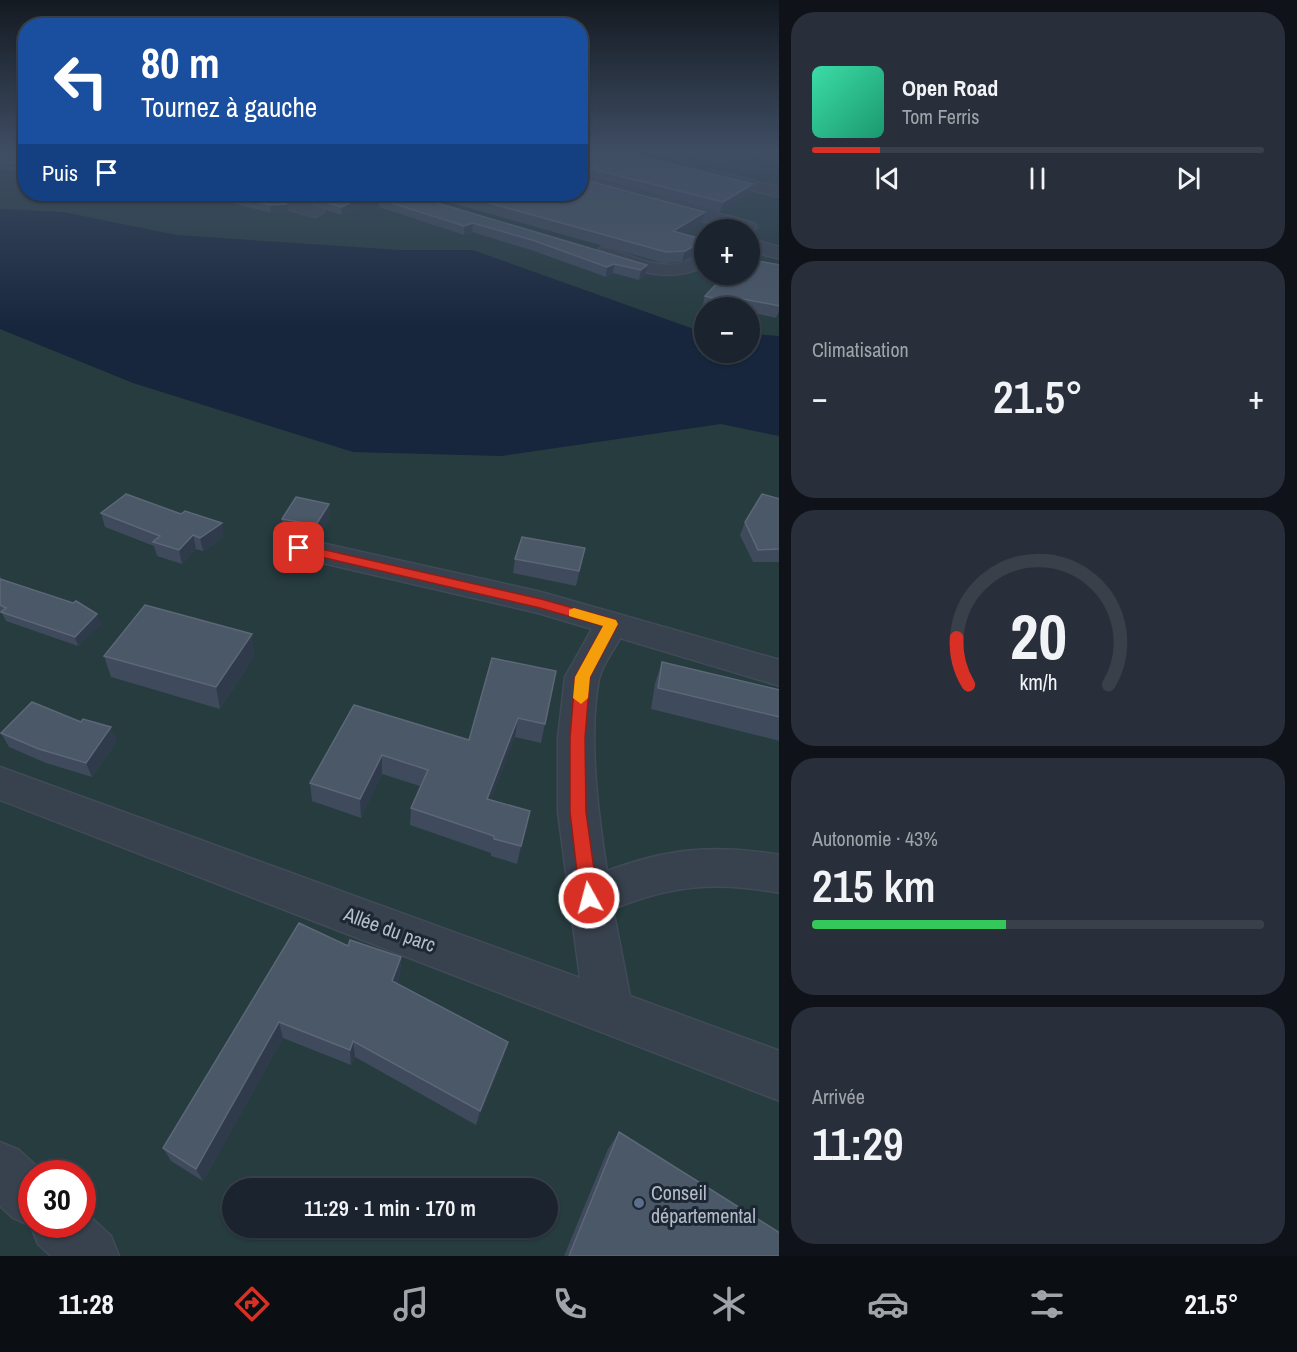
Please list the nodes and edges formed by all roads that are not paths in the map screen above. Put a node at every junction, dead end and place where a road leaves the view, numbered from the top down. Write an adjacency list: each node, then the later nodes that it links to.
1 (310, 211): 3 (street)
2 (672, 211): 5 (street)
3 (315, 212)
4 (772, 212): 6 (street)
5 (700, 219)
6 (760, 223)
7 (760, 241): 9 (street)
8 (584, 248): 10 (street)
9 (779, 252)
10 (694, 266)
11 (299, 548): 12 (street)
12 (611, 624): 13 (street); 16 (street)
13 (779, 673)
14 (0, 783): 17 (street, Allée du parc)
15 (779, 874): 16 (street)
16 (589, 898): 17 (street)
17 (609, 1010): 18 (street, Allée du parc)
18 (779, 1076)
19 (0, 1169): 20 (street)
20 (18, 1186)
21 (72, 1238): 22 (street)
22 (91, 1256)

